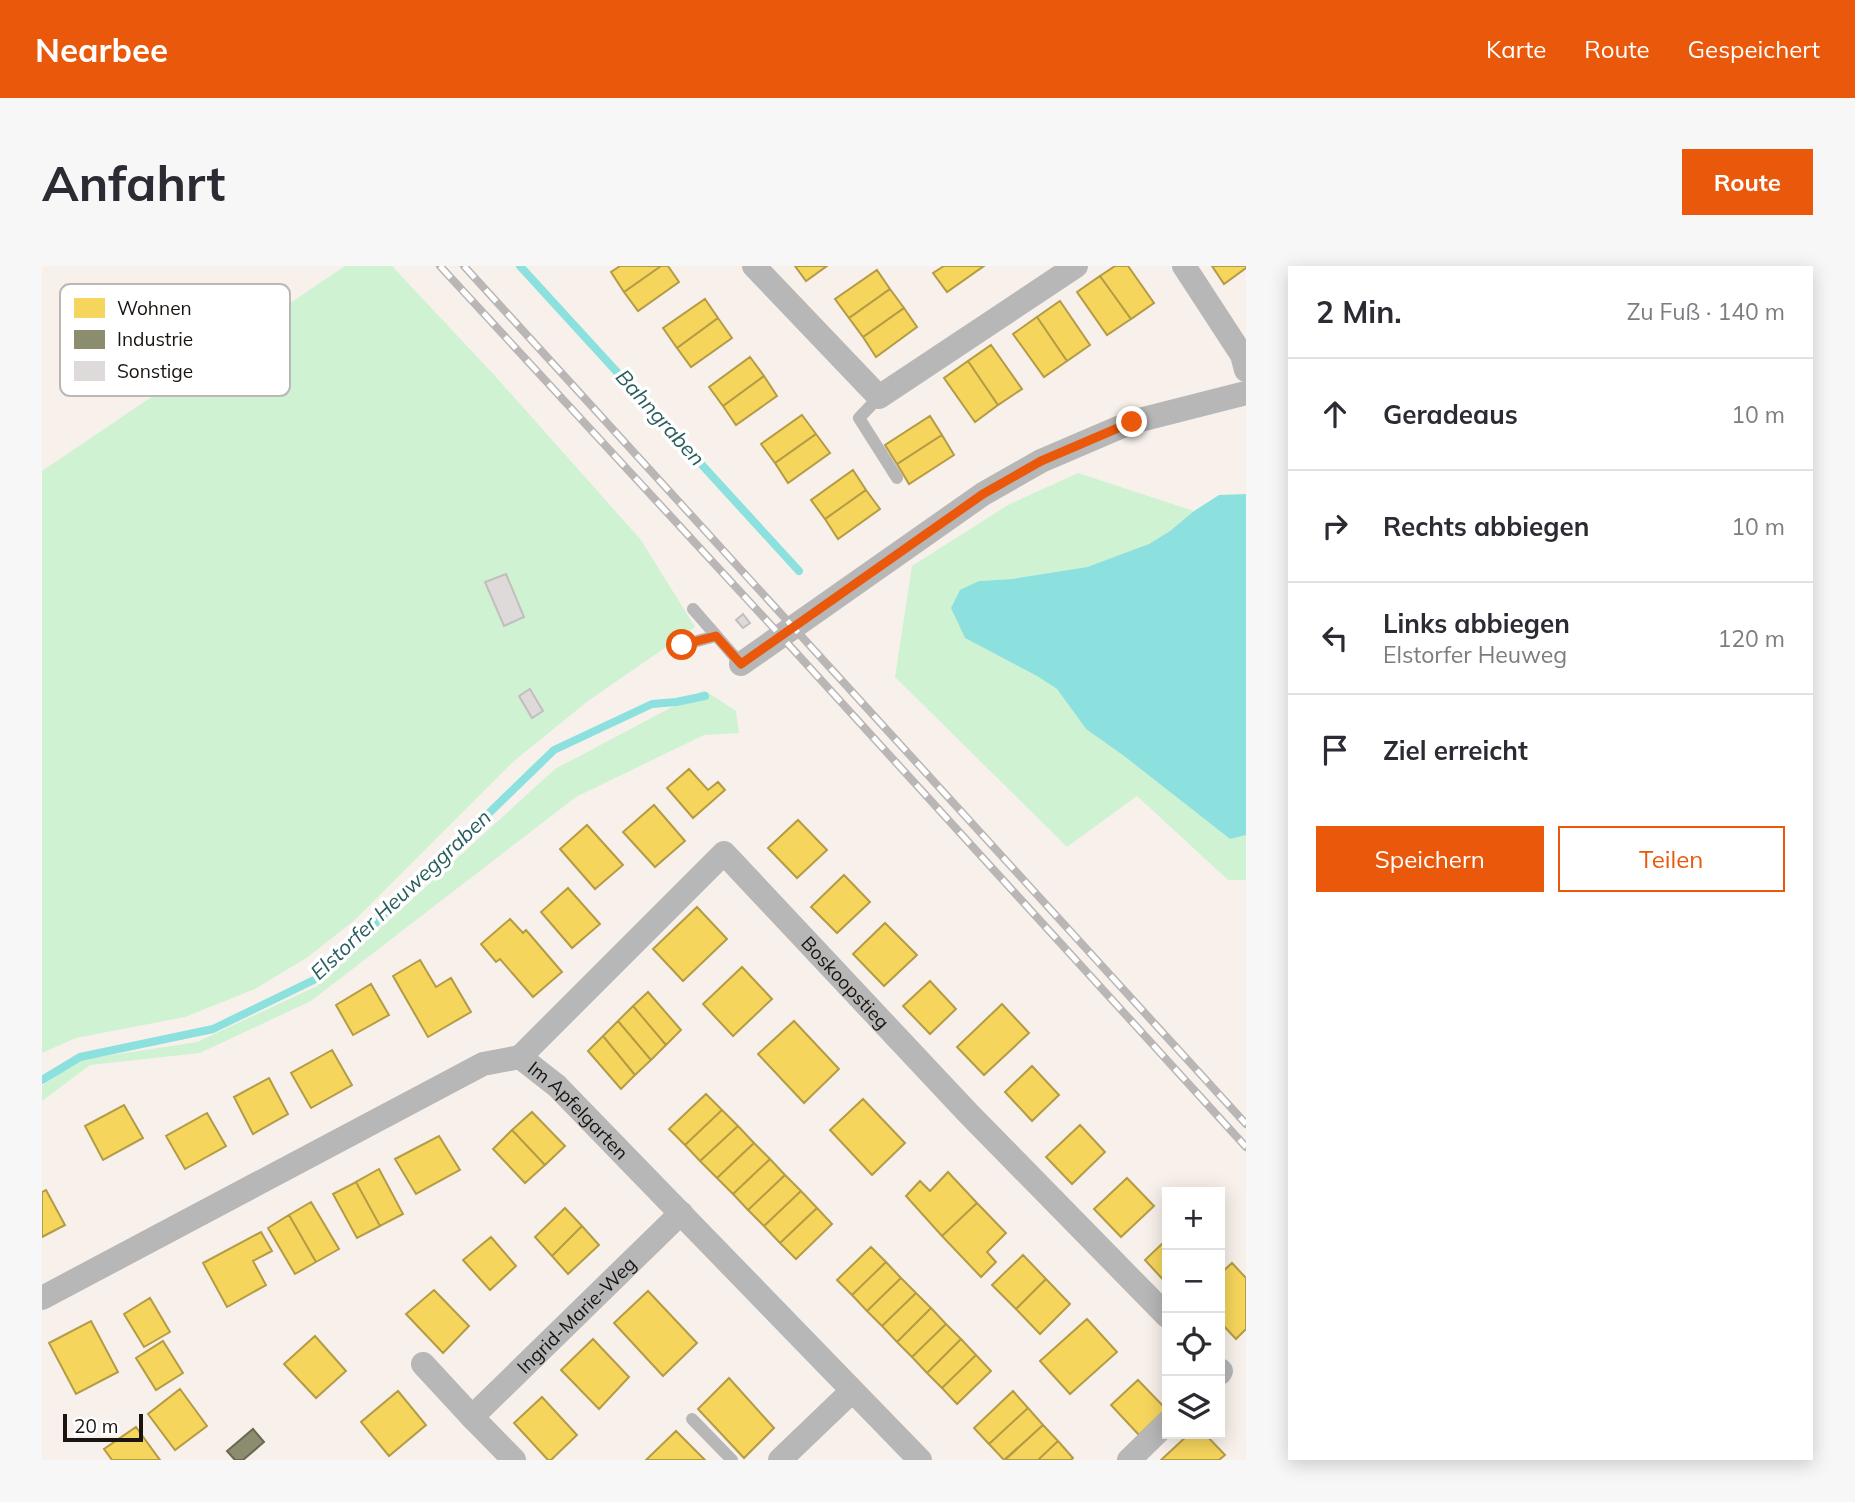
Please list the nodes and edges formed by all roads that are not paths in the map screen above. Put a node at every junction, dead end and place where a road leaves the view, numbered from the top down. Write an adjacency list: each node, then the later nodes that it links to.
1 (754, 266): 6 (street)
2 (1076, 266): 6 (street)
3 (1184, 266): 4 (street)
4 (1246, 370)
5 (1246, 393): 11 (street)
6 (879, 397): 7 (lane)
7 (897, 478)
8 (693, 609): 9 (lane)
9 (716, 636): 10 (lane); 11 (lane)
10 (682, 645)
11 (741, 664)
12 (520, 1057): 13 (street, Im Apfelgarten); 14 (street, Im Apfelgarten); 15 (street, Boskoopstieg)
13 (681, 1213): 17 (street, Im Apfelgarten); 18 (street, Ingrid-Marie-Weg)
14 (42, 1298)
15 (1164, 1313)
16 (424, 1364): 18 (street)
17 (852, 1391): 23 (street); 24 (street, Im Apfelgarten)
18 (472, 1417): 21 (street)
19 (692, 1419): 22 (lane)
20 (1162, 1428): 25 (street)
21 (514, 1460)
22 (732, 1460)
23 (780, 1460)
24 (920, 1460)
25 (1129, 1460)

